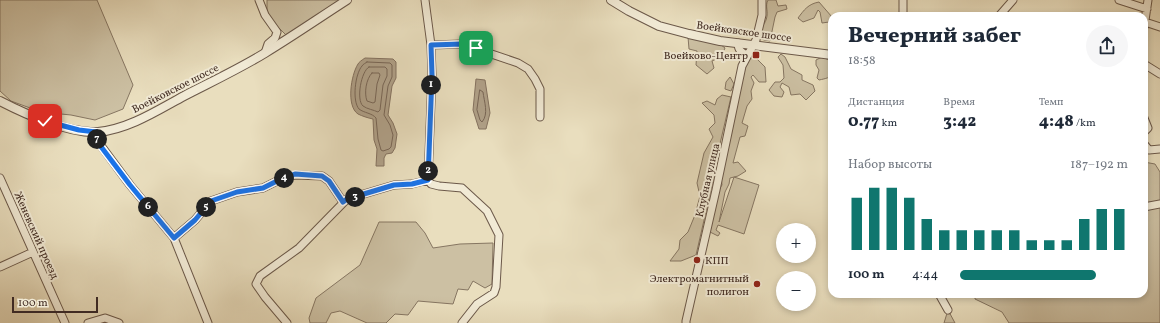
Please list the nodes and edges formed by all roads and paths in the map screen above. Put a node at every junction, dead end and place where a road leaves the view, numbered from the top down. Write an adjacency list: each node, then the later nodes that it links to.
1 (259, 0): 19 (street)
2 (347, 0): 19 (street, Воейковское шоссе)
3 (425, 0): 18 (street)
4 (611, 0): 16 (street, Воейковское шоссе)
5 (903, 0): 11 (street)
6 (1014, 0): 12 (street)
7 (1119, 0): 10 (street)
8 (1148, 0): 10 (street)
9 (763, 3): 17 (street, Клубная улица)
10 (1147, 9): 13 (street)
11 (903, 12)
12 (1003, 12)
13 (1146, 12)
14 (1148, 24): 15 (street)
15 (1160, 26)
16 (738, 43): 17 (street, Воейковское шоссе); 21 (street)
17 (754, 44): 20 (street, Воейковское шоссе); 21 (street, Клубная улица)
18 (431, 45): 25 (street); 30 (street)
19 (265, 53): 26 (street, Воейковское шоссе)
20 (828, 54)
21 (747, 55): 45 (street, Клубная улица)
22 (1148, 66): 23 (street)
23 (1160, 74)
24 (0, 101): 26 (street, Воейковское шоссе)
25 (540, 117)
26 (96, 132): 34 (street)
27 (1148, 149): 28 (street)
28 (1160, 149)
29 (0, 178): 35 (street, Женевский проезд)
30 (428, 180): 31 (street); 44 (street)
31 (343, 202): 34 (street); 43 (street)
32 (1160, 204): 33 (street)
33 (1148, 206)
34 (174, 238): 42 (street)
35 (33, 252): 36 (street); 39 (street, Женевский проезд)
36 (0, 267)
37 (942, 298): 38 (street)
38 (948, 310)
39 (64, 323)
40 (88, 323): 41 (street)
41 (120, 323)
42 (208, 323)
43 (287, 323)
44 (462, 323)
45 (686, 323)

